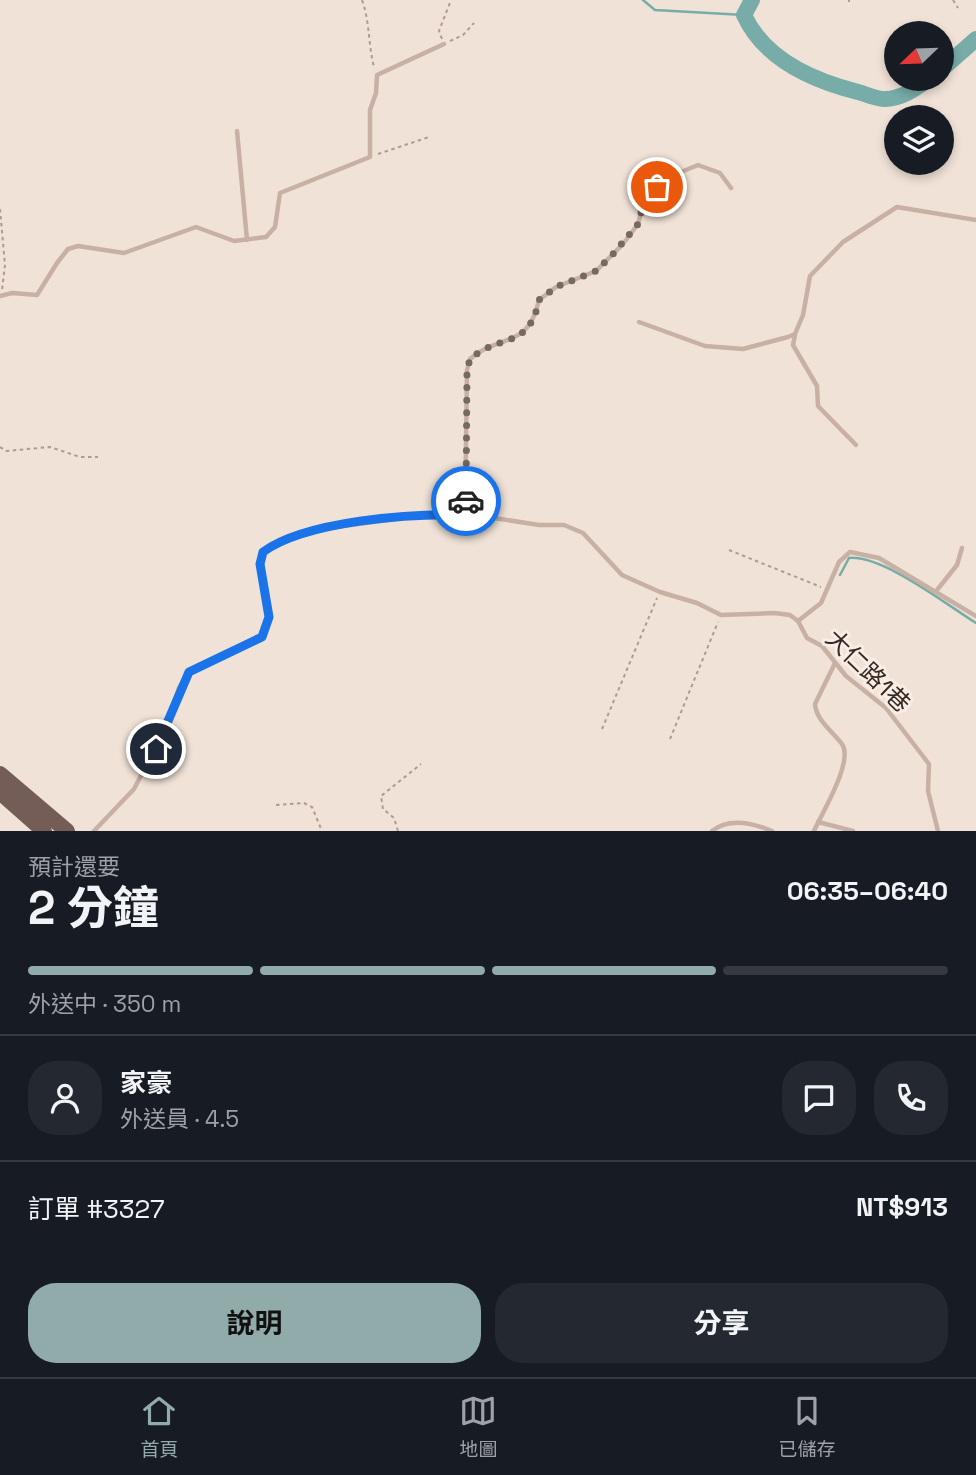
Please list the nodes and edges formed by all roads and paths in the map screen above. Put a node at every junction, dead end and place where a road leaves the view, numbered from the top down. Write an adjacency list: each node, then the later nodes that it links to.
1 (362, 0): 7 (path)
2 (451, 0): 6 (path)
3 (953, 0): 4 (path)
4 (958, 8)
5 (474, 23): 6 (path)
6 (444, 44): 7 (lane)
7 (377, 75): 10 (lane)
8 (237, 131): 14 (lane)
9 (429, 137): 10 (path)
10 (370, 157): 14 (lane)
11 (731, 188): 21 (lane)
12 (0, 209): 15 (path)
13 (976, 220): 17 (lane)
14 (247, 240): 15 (lane)
15 (1, 295)
16 (639, 322): 17 (lane)
17 (795, 334): 18 (lane)
18 (856, 445)
19 (0, 447): 20 (path)
20 (98, 457)
21 (465, 515): 26 (lane, 大仁路1巷); 40 (lane, 大仁路1巷)
22 (962, 548): 25 (lane)
23 (729, 550): 24 (path)
24 (828, 590): 25 (lane); 29 (lane)
25 (937, 590): 28 (lane)
26 (660, 592): 27 (lane, 大仁路1巷); 31 (path)
27 (721, 615): 29 (lane, 大仁路1巷); 32 (path)
28 (976, 616)
29 (798, 621): 30 (lane, 大仁路1巷)
30 (835, 663): 37 (lane); 47 (lane, 大仁路1巷)
31 (603, 729)
32 (670, 739)
33 (421, 764): 42 (path)
34 (0, 774): 39 (main road)
35 (0, 793): 38 (main road)
36 (276, 805): 41 (path)
37 (818, 822): 45 (lane); 46 (lane)
38 (44, 831)
39 (66, 831)
40 (94, 831)
41 (322, 831)
42 (398, 831)
43 (712, 831): 44 (lane)
44 (772, 831)
45 (814, 831)
46 (853, 831)
47 (938, 831)

